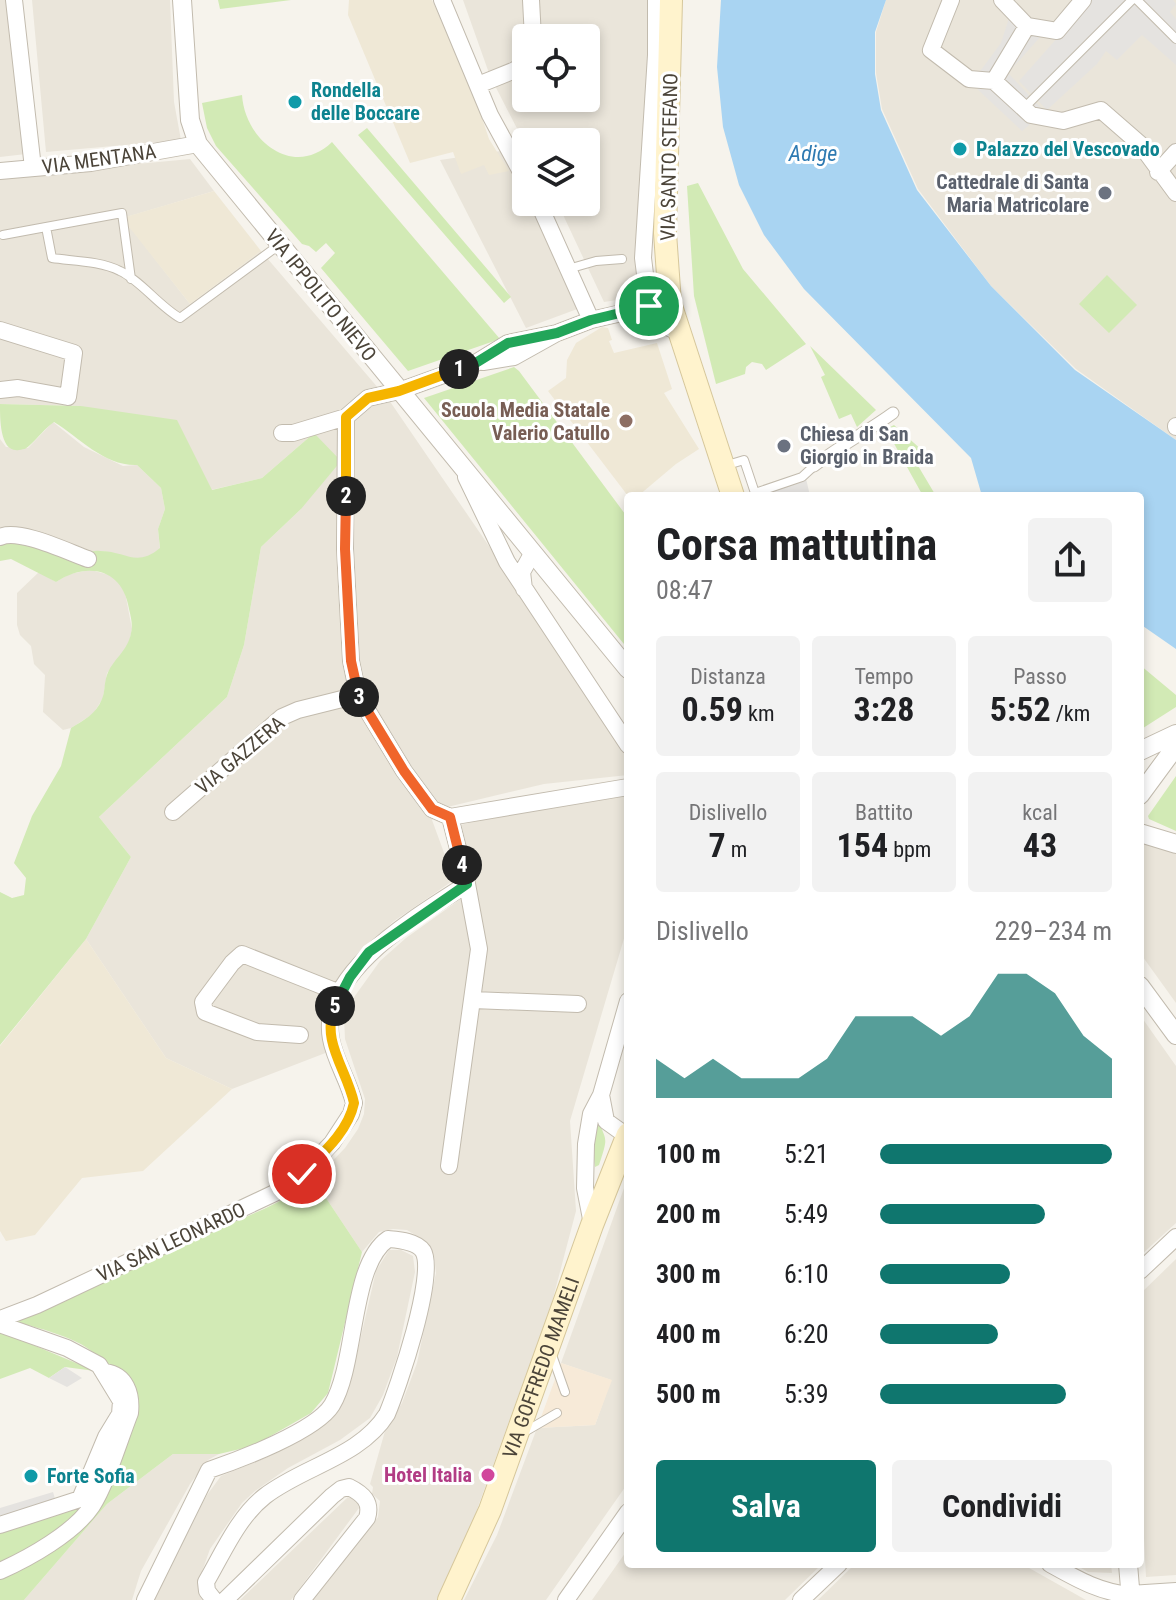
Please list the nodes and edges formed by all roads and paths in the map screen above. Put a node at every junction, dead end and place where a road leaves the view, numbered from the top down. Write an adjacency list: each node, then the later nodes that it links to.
1 (14, 0): 21 (street)
2 (182, 0): 18 (street, VIA IPPOLITO NIEVO)
3 (442, 0): 16 (street)
4 (531, 0): 11 (street)
5 (656, 0): 29 (street)
6 (671, 0): 32 (main road, VIA SANTO STEFANO)
7 (951, 0): 15 (street)
8 (1002, 0): 12 (street)
9 (1083, 0): 12 (street)
10 (1134, 0): 13 (lane); 17 (lane)
11 (532, 24)
12 (1027, 26): 15 (street)
13 (1176, 39)
14 (512, 71): 16 (street)
15 (994, 81): 17 (street)
16 (478, 85): 20 (street)
17 (1023, 109): 23 (street)
18 (198, 144): 21 (street, VIA MENTANA); 28 (street, VIA IPPOLITO NIEVO)
19 (1176, 152): 23 (street)
20 (512, 156)
21 (33, 168): 22 (street, VIA MENTANA)
22 (0, 171)
23 (1158, 172): 24 (street)
24 (1176, 193)
25 (544, 216): 30 (street)
26 (46, 227): 27 (lane); 31 (lane); 31 (lane)
27 (3, 235)
28 (280, 245): 31 (lane); 38 (street, VIA IPPOLITO NIEVO)
29 (632, 259): 30 (lane); 32 (street)
30 (568, 269): 34 (street)
31 (131, 279)
32 (660, 304): 33 (street); 36 (main road, VIA SANTO STEFANO)
33 (628, 310): 34 (street); 36 (street)
34 (591, 320): 38 (street)
35 (0, 330): 37 (street)
36 (679, 332): 44 (main road, VIA SANTO STEFANO)
37 (0, 390)
38 (399, 391): 40 (street); 42 (street, VIA IPPOLITO NIEVO)
39 (893, 413): 43 (street)
40 (346, 417): 41 (street); 53 (street)
41 (282, 433)
42 (460, 464): 49 (street, VIA IPPOLITO NIEVO); 51 (street)
43 (814, 466): 47 (lane)
44 (723, 467): 45 (main road, VIA SANTO STEFANO); 46 (lane)
45 (732, 492)
46 (755, 492)
47 (758, 492)
48 (0, 537): 50 (street)
49 (532, 554): 51 (street); 52 (street, VIA IPPOLITO NIEVO)
50 (88, 559)
51 (524, 591): 55 (street)
52 (624, 664)
53 (358, 695): 62 (street, VIA GAZZERA); 63 (street)
54 (1176, 734): 57 (street)
55 (624, 739)
56 (1176, 746): 59 (street)
57 (1144, 750)
58 (1144, 755): 59 (street)
59 (1152, 778): 61 (street)
60 (624, 788): 63 (street)
61 (1144, 789)
62 (173, 812)
63 (450, 817): 66 (street)
64 (1144, 834): 65 (street)
65 (1176, 844)
66 (467, 884): 68 (street, VIA SAN LEONARDO); 69 (street)
67 (1144, 991): 73 (street)
68 (340, 993): 72 (street); 81 (street, VIA SAN LEONARDO)
69 (473, 1000): 70 (street); 77 (street)
70 (578, 1004)
71 (624, 1015): 74 (street)
72 (300, 1035)
73 (1176, 1035)
74 (601, 1095): 75 (street); 78 (street)
75 (624, 1132)
76 (624, 1145): 78 (main road, VIA GOFFREDO MAMELI)
77 (449, 1166)
78 (592, 1225): 82 (main road, VIA GOFFREDO MAMELI)
79 (1176, 1237): 80 (street)
80 (1144, 1267)
81 (0, 1320): 83 (street)
82 (549, 1347): 84 (lane); 86 (main road, VIA GOFFREDO MAMELI)
83 (103, 1371): 88 (street); 92 (street)
84 (565, 1392)
85 (557, 1413): 86 (lane)
86 (517, 1436): 99 (main road, VIA GOFFREDO MAMELI)
87 (624, 1518): 100 (street)
88 (0, 1525)
89 (835, 1568): 101 (street)
90 (1057, 1568): 94 (street)
91 (1128, 1568): 94 (street)
92 (0, 1571)
93 (1176, 1592): 94 (street)
94 (1130, 1598)
95 (145, 1600): 96 (street)
96 (214, 1600)
97 (225, 1600): 98 (street)
98 (302, 1600)
99 (449, 1600)
100 (566, 1600)
101 (801, 1600)

